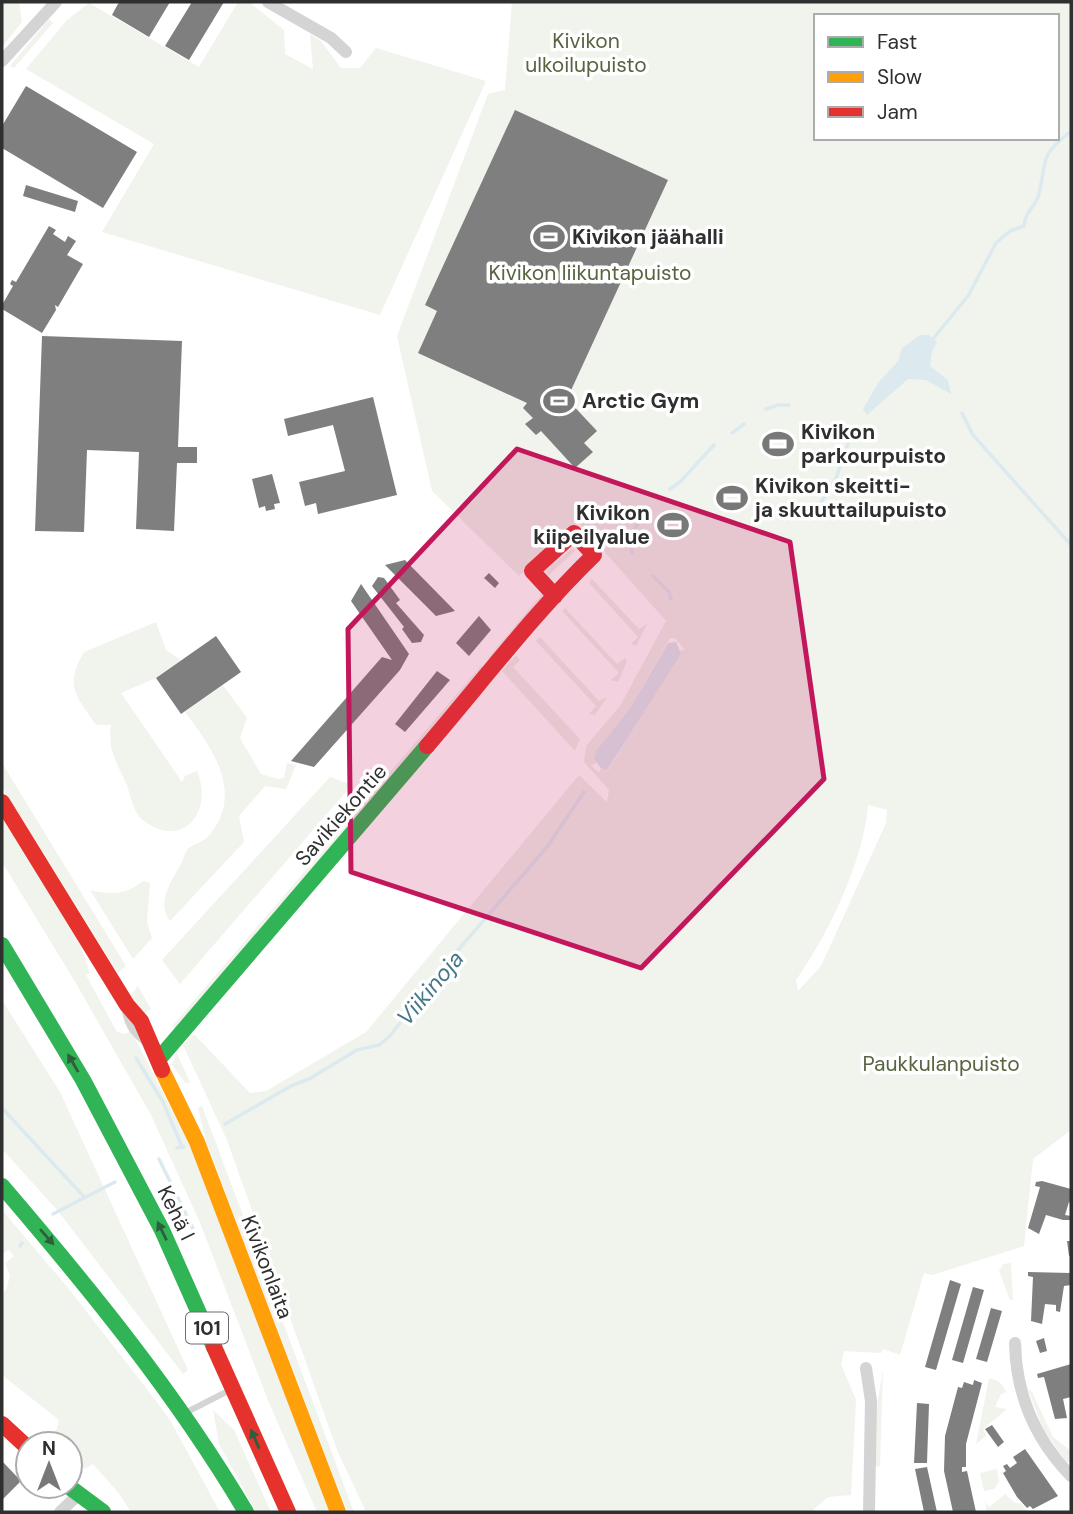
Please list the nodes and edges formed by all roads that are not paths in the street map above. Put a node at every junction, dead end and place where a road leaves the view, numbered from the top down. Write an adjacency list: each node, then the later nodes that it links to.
1 (56, 2): 4 (street)
2 (268, 2): 3 (street)
3 (346, 52)
4 (2, 61)
5 (555, 596): 10 (main road, Savikiekontie)
6 (2, 802): 10 (main road, Kivikonlaita)
7 (2, 930): 9 (main road)
8 (2, 945): 9 (main road, Kehä I / 101)
9 (38, 1004): 14 (main road, Kehä I / 101, one-way to 9)
10 (158, 1060): 23 (main road, Kivikonlaita)
11 (2, 1186): 15 (main road, one-way to 15)
12 (1015, 1343): 16 (street)
13 (866, 1368): 24 (street)
14 (233, 1389): 15 (lane); 22 (main road, Kehä I / 101, one-way to 14)
15 (186, 1412): 21 (main road)
16 (1071, 1476)
17 (84, 1499): 20 (main road)
18 (75, 1500): 19 (street)
19 (60, 1512)
20 (103, 1512)
21 (246, 1512)
22 (288, 1512)
23 (338, 1512)
24 (869, 1512)

